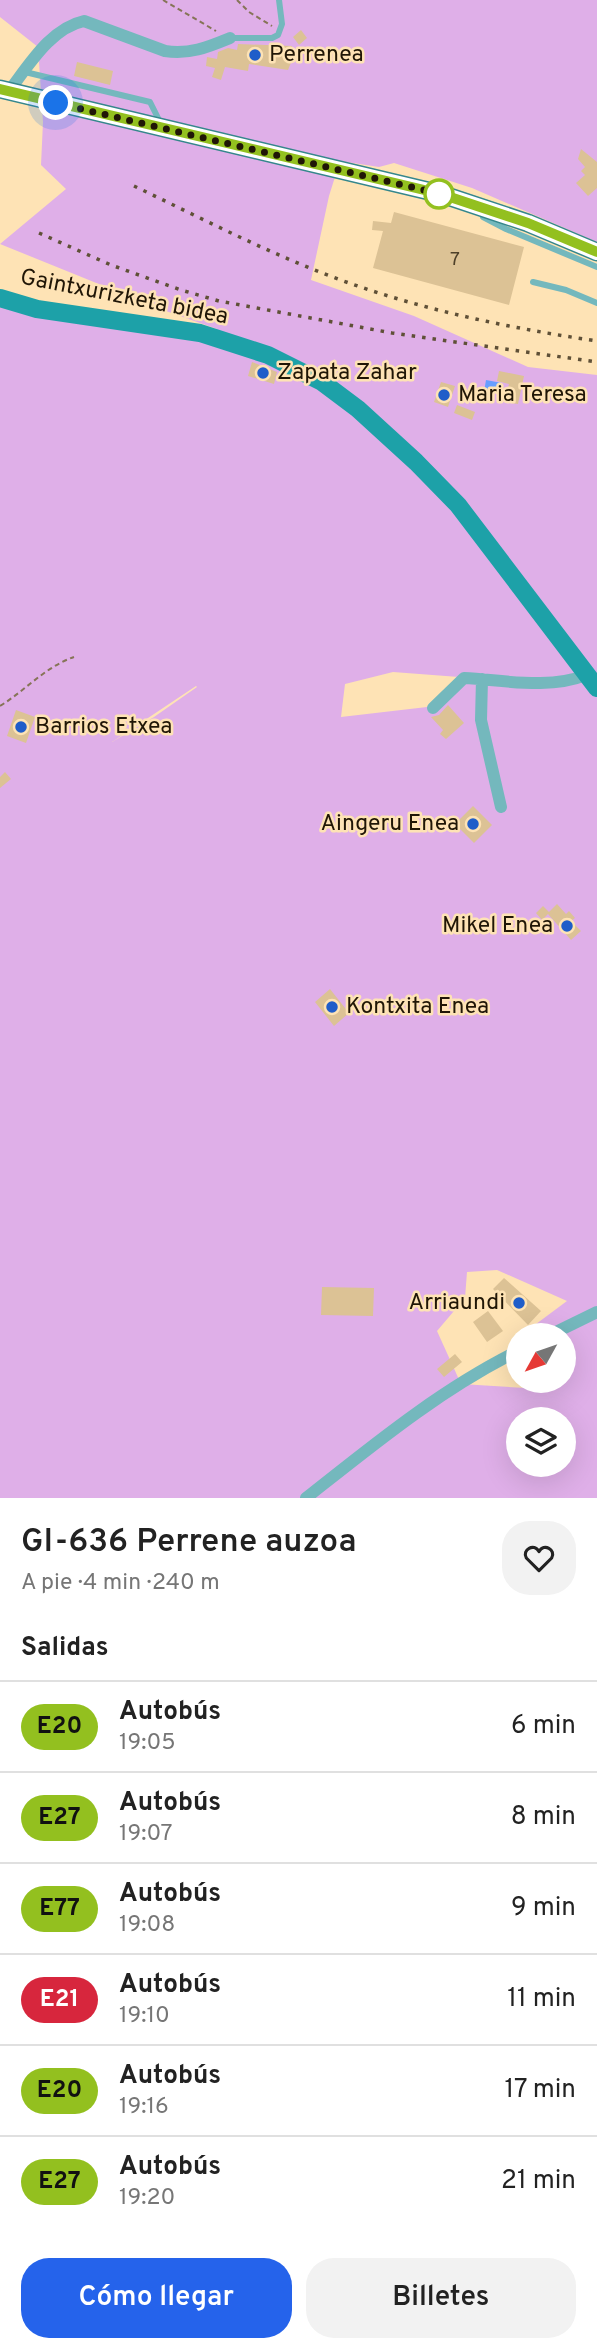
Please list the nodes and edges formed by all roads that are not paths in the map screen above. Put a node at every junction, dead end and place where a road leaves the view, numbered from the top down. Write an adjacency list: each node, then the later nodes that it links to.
1 (279, 0): 2 (lane)
2 (230, 38): 3 (street)
3 (24, 72): 4 (street); 5 (lane)
4 (5, 90): 5 (main road)
5 (163, 128): 6 (main road)
6 (441, 194): 7 (main road); 8 (lane)
7 (597, 252)
8 (597, 267)
9 (533, 282): 11 (lane)
10 (0, 298): 13 (main road, Gaintxurizketa bidea)
11 (597, 303)
12 (482, 679): 13 (street); 14 (street); 15 (street)
13 (592, 681)
14 (433, 708)
15 (501, 807)
16 (597, 1312): 17 (street)
17 (575, 1323)
18 (506, 1357): 19 (street)
19 (306, 1498)

